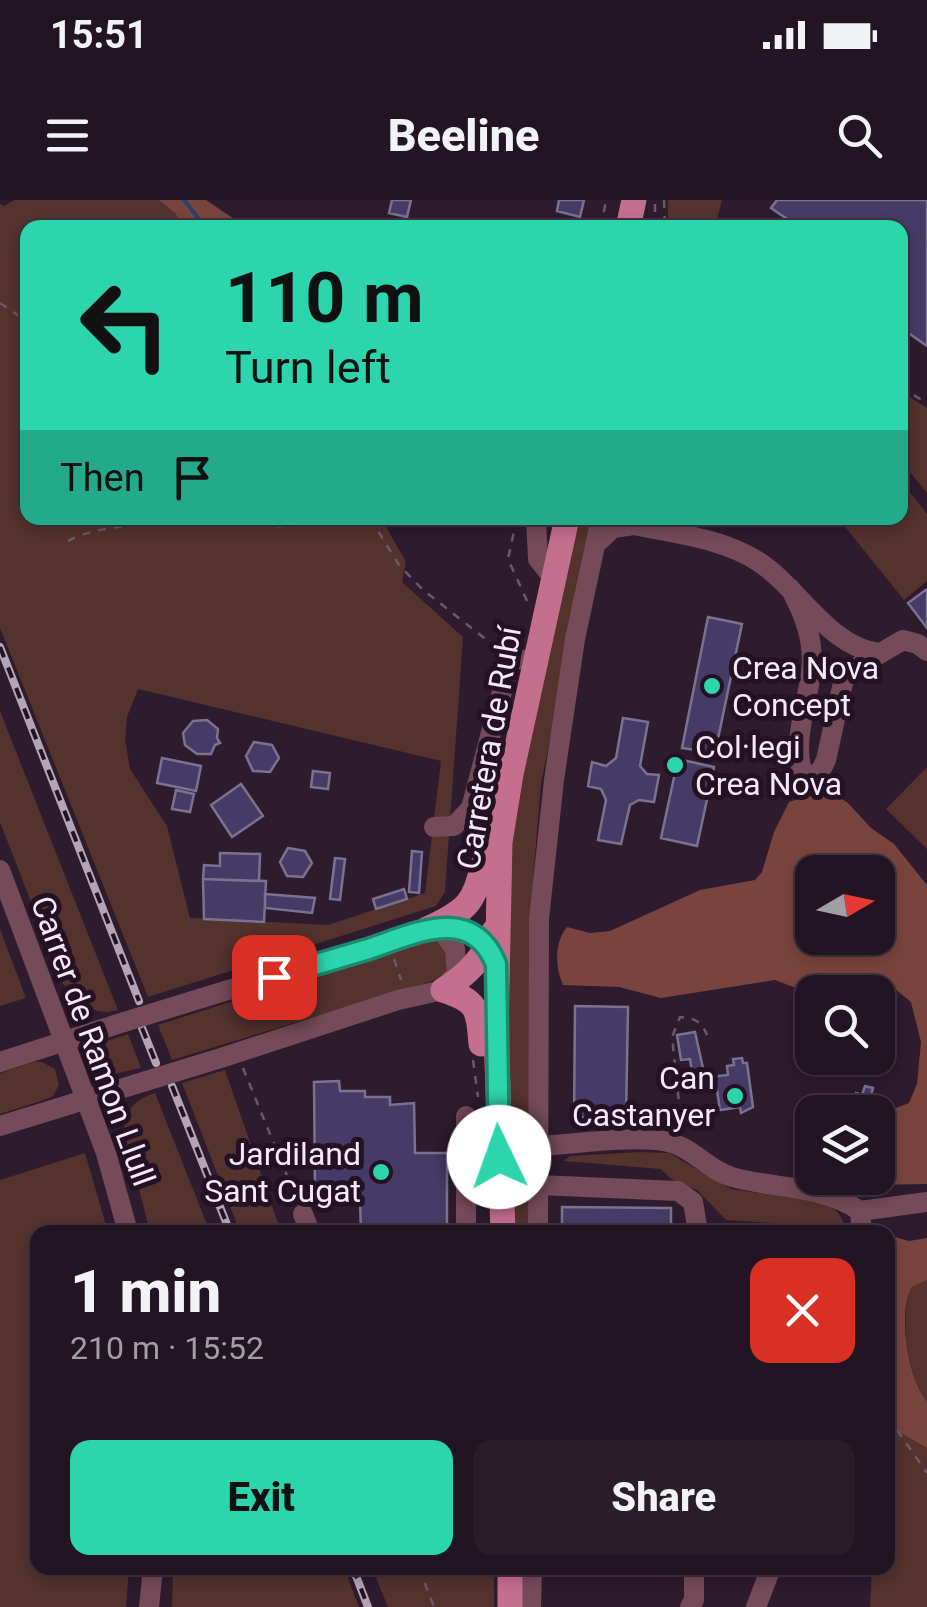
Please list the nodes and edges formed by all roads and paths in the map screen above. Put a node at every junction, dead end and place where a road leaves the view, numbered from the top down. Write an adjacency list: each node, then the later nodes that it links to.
1 (196, 525): 8 (path)
2 (374, 525): 15 (path)
3 (536, 525): 10 (street)
4 (566, 525): 10 (main road, Carretera de Rubí)
5 (600, 525): 9 (street, Carretera de Rubí)
6 (619, 525): 9 (street)
7 (643, 525): 11 (street)
8 (68, 541)
9 (596, 545): 35 (street, Carretera de Rubí)
10 (554, 579): 16 (main road, Carretera de Rubí)
11 (790, 588): 12 (street); 17 (street)
12 (842, 638): 14 (street); 17 (street)
13 (927, 651): 14 (street)
14 (879, 654): 17 (street)
15 (505, 656): 16 (street); 19 (street)
16 (536, 662): 18 (main road, Carretera de Rubí)
17 (845, 674)
18 (502, 822): 21 (main road); 23 (main road, Carretera de Rubí)
19 (434, 826)
20 (0, 870): 27 (street, Carrer de Ramon Llull)
21 (426, 928): 22 (street); 23 (main road); 24 (street)
22 (389, 942): 25 (path); 27 (street, bridge)
23 (493, 946): 24 (main road); 33 (main road, Carretera de Rubí)
24 (443, 990): 25 (street); 33 (main road)
25 (406, 998): 29 (street)
26 (707, 1035): 36 (path)
27 (65, 1040): 30 (street); 31 (street, Carrer de Ramon Llull)
28 (472, 1052): 32 (path)
29 (231, 1055): 31 (street, bridge); 40 (path)
30 (0, 1062)
31 (87, 1099): 34 (street); 41 (street, Carrer de Ramon Llull)
32 (472, 1109): 42 (street)
33 (498, 1120): 43 (main road, Carretera de Rubí)
34 (0, 1126)
35 (539, 1146): 36 (street); 37 (street, Carretera de Rubí)
36 (684, 1147): 39 (street)
37 (538, 1185): 44 (street, Carretera de Rubí); 45 (street)
38 (927, 1202): 39 (street)
39 (861, 1222)
40 (306, 1223)
41 (126, 1225)
42 (466, 1225)
43 (503, 1225)
44 (538, 1225)
45 (697, 1225)
46 (895, 1427): 47 (path)
47 (927, 1473)
48 (152, 1575): 54 (street)
49 (422, 1575): 55 (path)
50 (510, 1575): 56 (main road)
51 (532, 1575): 57 (street)
52 (694, 1575): 58 (street)
53 (769, 1575): 59 (street)
54 (149, 1607)
55 (434, 1607)
56 (510, 1607)
57 (532, 1607)
58 (690, 1607)
59 (756, 1607)

